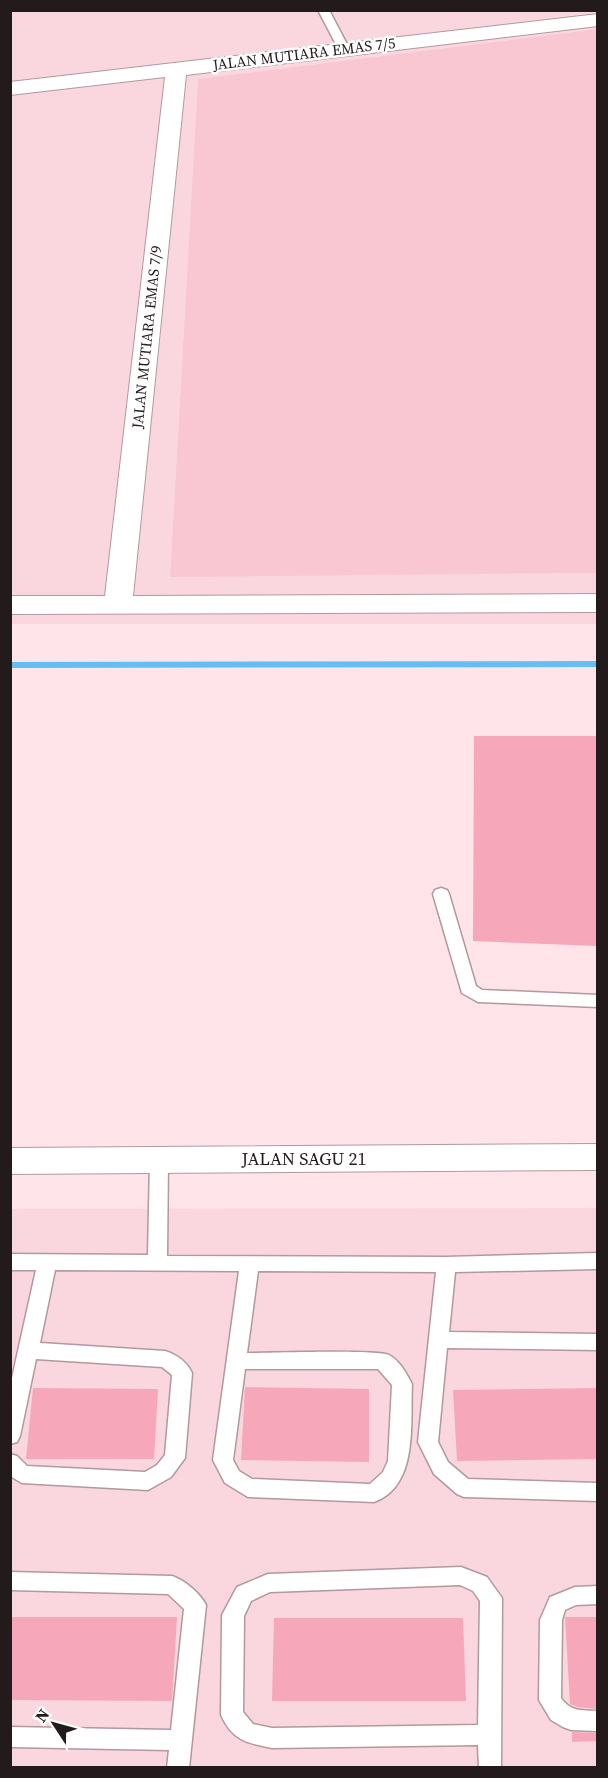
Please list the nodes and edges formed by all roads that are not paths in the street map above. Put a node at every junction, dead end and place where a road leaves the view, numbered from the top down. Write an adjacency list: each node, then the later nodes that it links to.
1 (323, 10): 3 (lane)
2 (597, 20): 3 (street, JALAN MUTIARA EMAS 7/5)
3 (344, 50): 4 (street, JALAN MUTIARA EMAS 7/5)
4 (177, 69): 5 (street, JALAN MUTIARA EMAS 7/5); 7 (street, JALAN MUTIARA EMAS 7/9)
5 (10, 89)
6 (597, 603): 7 (street)
7 (118, 604): 8 (street)
8 (10, 605)
9 (441, 894): 10 (lane)
10 (597, 1001)
11 (597, 1157): 12 (street, JALAN SAGU 21)
12 (159, 1160): 13 (street, JALAN SAGU 21); 17 (lane)
13 (10, 1161)
14 (597, 1261): 19 (lane)
15 (10, 1262): 16 (lane)
16 (47, 1262): 17 (lane); 22 (lane)
17 (157, 1262): 18 (lane)
18 (250, 1263): 19 (lane); 23 (lane)
19 (446, 1265): 20 (lane)
20 (439, 1340): 21 (lane); 26 (lane)
21 (597, 1342)
22 (28, 1350): 24 (lane); 25 (lane)
23 (237, 1361): 23 (lane)
24 (10, 1436)
25 (10, 1462)
26 (597, 1492)
27 (10, 1581): 32 (lane)
28 (597, 1595): 29 (lane)
29 (597, 1721)
30 (489, 1735): 30 (lane); 34 (lane)
31 (10, 1737): 32 (lane)
32 (182, 1740): 33 (lane)
33 (178, 1767)
34 (490, 1767)

